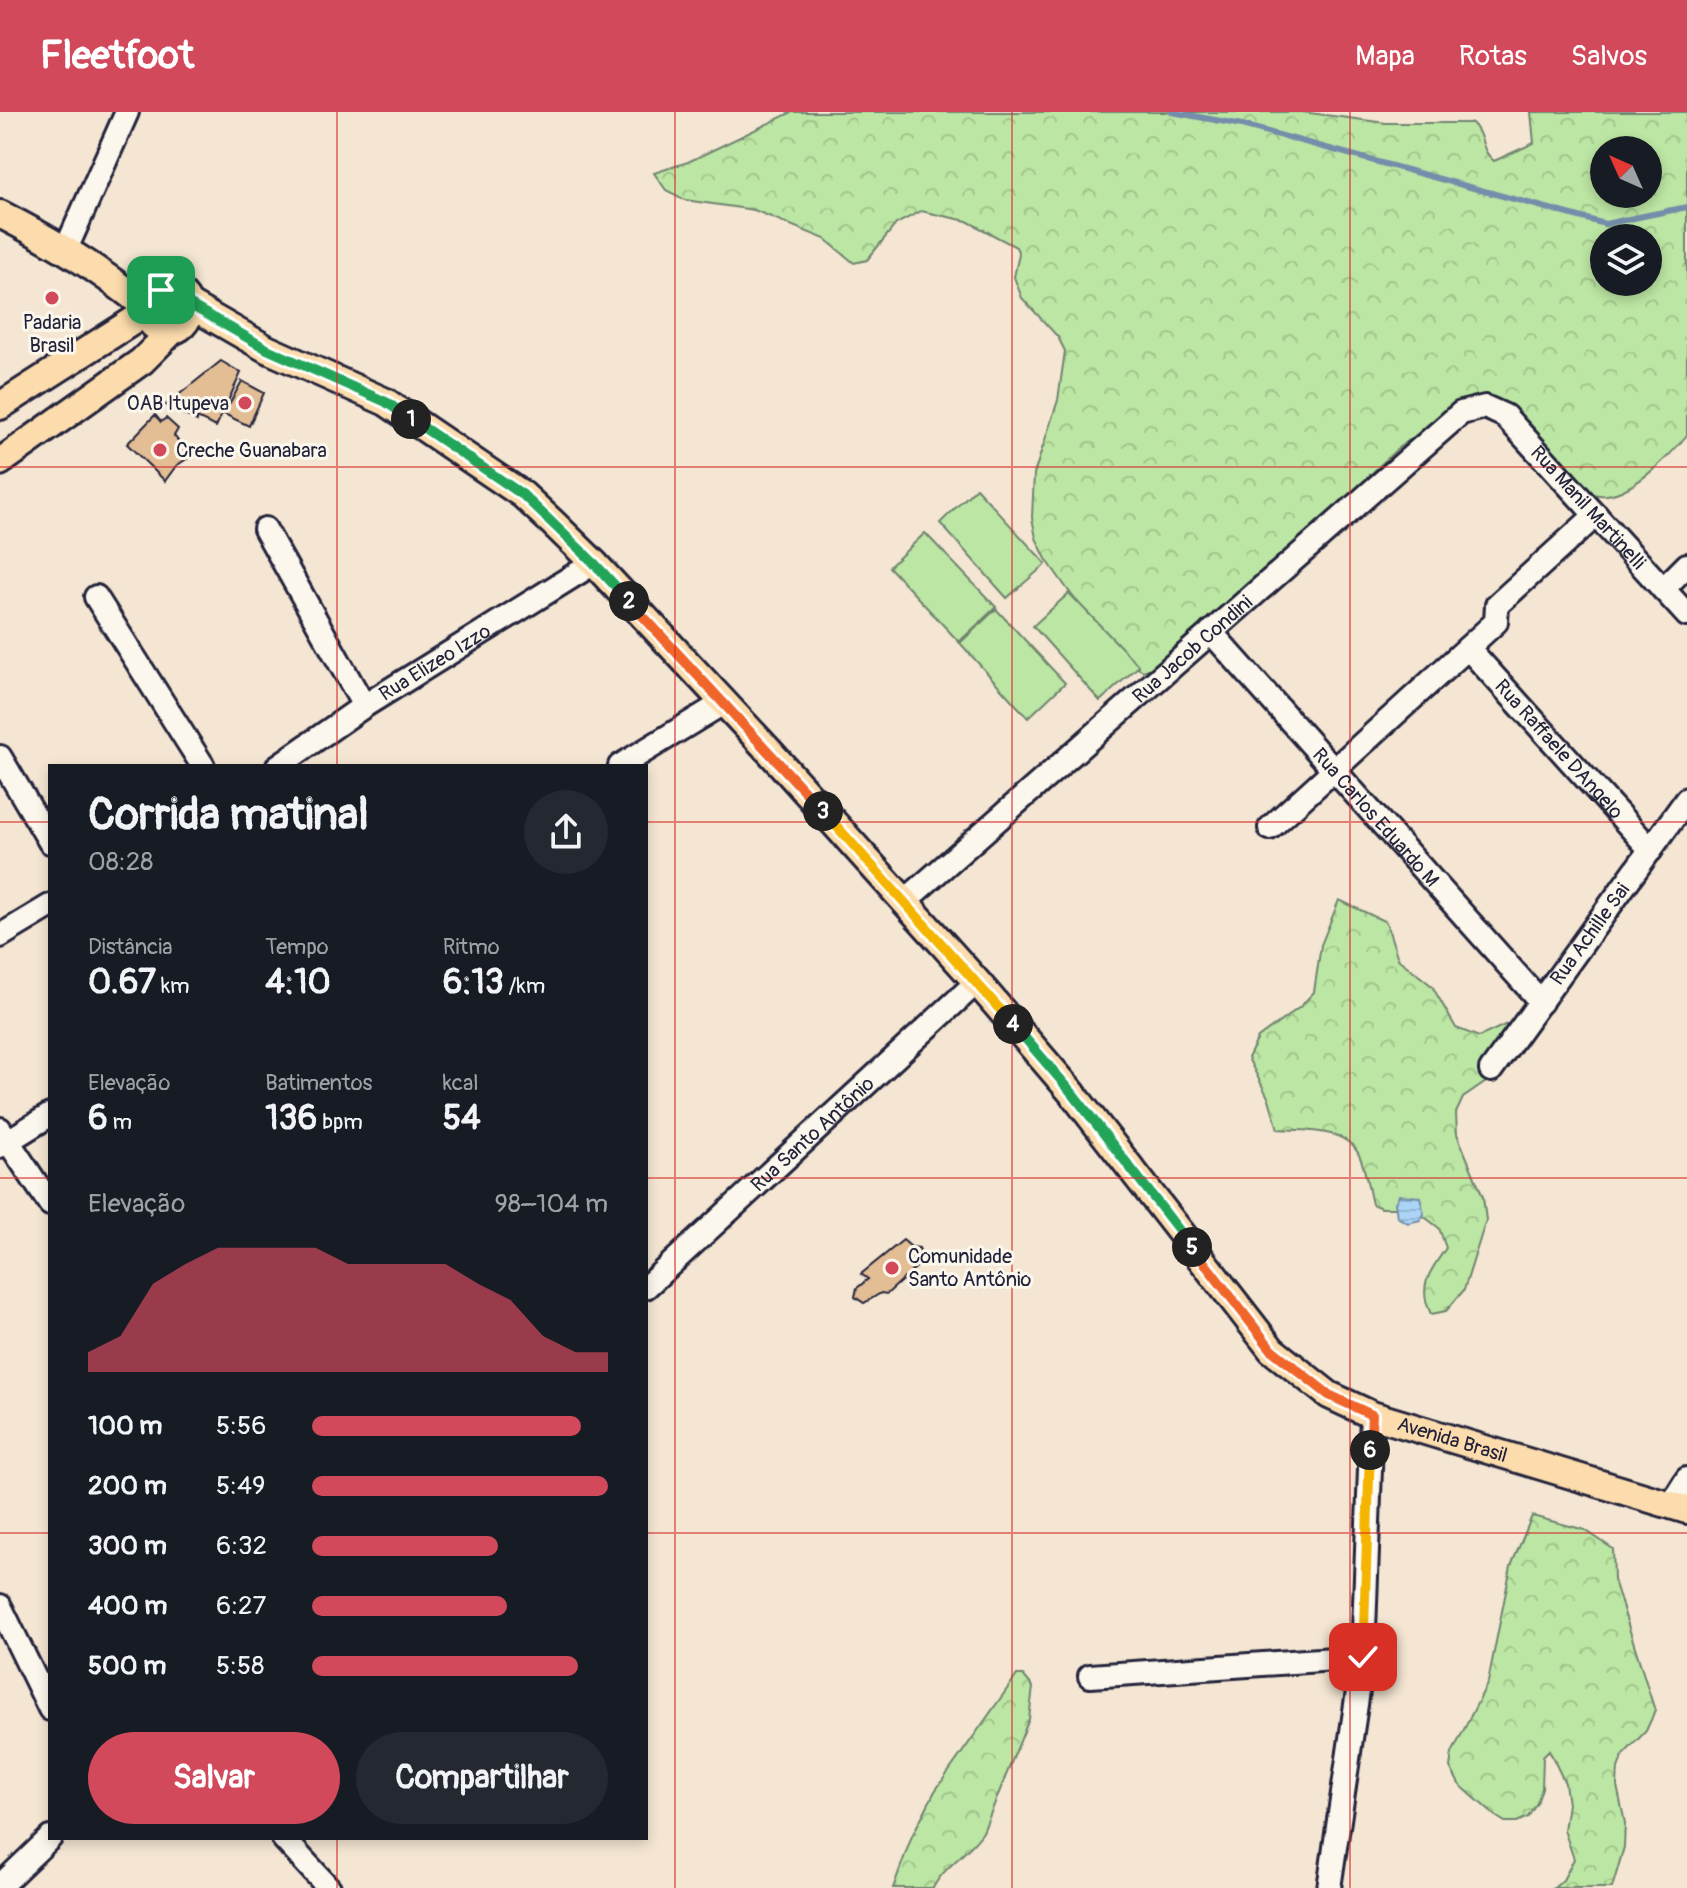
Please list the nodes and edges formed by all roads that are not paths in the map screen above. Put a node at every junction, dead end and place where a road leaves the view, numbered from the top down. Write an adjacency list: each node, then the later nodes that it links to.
1 (127, 112): 3 (street)
2 (0, 214): 3 (main road, Avenida Brasil)
3 (66, 249): 4 (main road, Avenida Brasil); 5 (main road, Avenida Brasil)
4 (147, 310): 5 (main road, Avenida Brasil); 6 (main road)
5 (177, 312): 8 (main road); 11 (main road, Avenida Brasil)
6 (0, 406)
7 (1485, 407): 9 (street, Rua Manil Martinelli); 16 (street, Rua Jacob Condini)
8 (1, 459)
9 (1596, 515): 13 (street, Rua Manil Martinelli); 17 (street)
10 (265, 529): 19 (street)
11 (594, 563): 18 (main road, Avenida Brasil); 19 (street, Rua Elizeo Izzo)
12 (1687, 565): 13 (street)
13 (1663, 589): 15 (street, Rua Manil Martinelli)
14 (96, 597): 21 (street)
15 (1687, 615)
16 (1211, 632): 24 (street, Rua Carlos Eduardo M); 29 (street, Rua Jacob Condini)
17 (1468, 648): 24 (street); 28 (street, Rua Raffaele DAngelo)
18 (723, 703): 23 (street); 29 (main road, Avenida Brasil)
19 (364, 706): 22 (street, Rua Elizeo Izzo)
20 (0, 757): 27 (street)
21 (202, 764)
22 (281, 764)
23 (623, 764)
24 (1334, 770): 26 (street); 33 (street, Rua Carlos Eduardo M)
25 (1687, 799): 28 (street, Rua Achille Sai)
26 (1270, 828)
27 (48, 839)
28 (1651, 850): 33 (street, Rua Achille Sai)
29 (905, 901): 32 (main road, Avenida Brasil)
30 (48, 907): 31 (street)
31 (0, 936)
32 (977, 982): 38 (street, Rua Santo Antônio); 39 (main road, Avenida Brasil)
33 (1541, 1002): 34 (street, Rua Achille Sai)
34 (1491, 1070)
35 (48, 1116): 36 (street)
36 (3, 1139): 37 (street)
37 (48, 1201)
38 (648, 1285)
39 (1372, 1415): 41 (main road, Avenida Brasil); 43 (street)
40 (1687, 1479): 41 (street)
41 (1679, 1508)
42 (0, 1606): 45 (street)
43 (1363, 1657): 44 (street); 50 (street)
44 (1090, 1676)
45 (48, 1705)
46 (48, 1840): 48 (street)
47 (285, 1840): 49 (street)
48 (0, 1886)
49 (329, 1888)
50 (1329, 1888)

